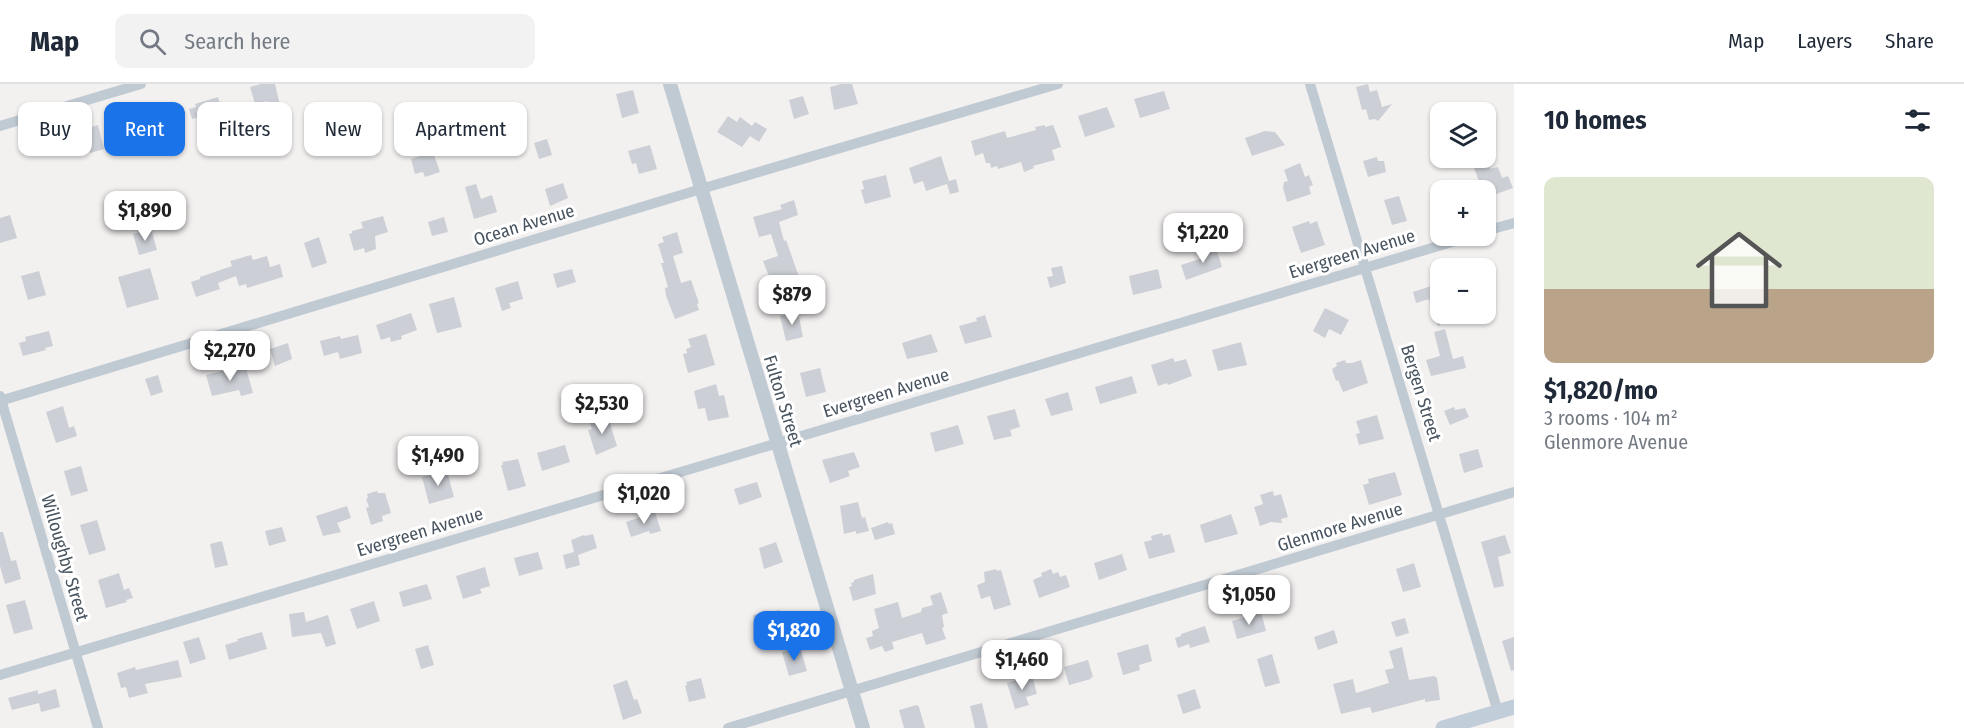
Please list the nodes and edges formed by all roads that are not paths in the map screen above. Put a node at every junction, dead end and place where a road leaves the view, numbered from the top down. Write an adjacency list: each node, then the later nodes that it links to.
1 (141, 84): 5 (street)
2 (670, 84): 6 (street, Fulton Street)
3 (1058, 84): 6 (street, Ocean Avenue)
4 (1310, 84): 10 (street, Bergen Street)
5 (0, 126)
6 (701, 189): 11 (street, Ocean Avenue); 12 (street, Fulton Street)
7 (1514, 223): 8 (street)
8 (1496, 228)
9 (1438, 246): 10 (street, Evergreen Avenue)
10 (1366, 267): 12 (street, Evergreen Avenue); 14 (street, Bergen Street)
11 (0, 399): 15 (street, Willoughby Street)
12 (777, 442): 15 (street, Evergreen Avenue); 17 (street, Fulton Street)
13 (1514, 492): 14 (street, Glenmore Avenue)
14 (1440, 514): 17 (street, Glenmore Avenue); 19 (street, Bergen Street)
15 (75, 652): 16 (street, Evergreen Avenue); 20 (street, Willoughby Street)
16 (0, 675)
17 (852, 691): 21 (street, Glenmore Avenue); 22 (street, Fulton Street)
18 (1514, 707): 19 (main road)
19 (1498, 712): 23 (main road)
20 (98, 728)
21 (728, 728)
22 (863, 728)
23 (1443, 728)

